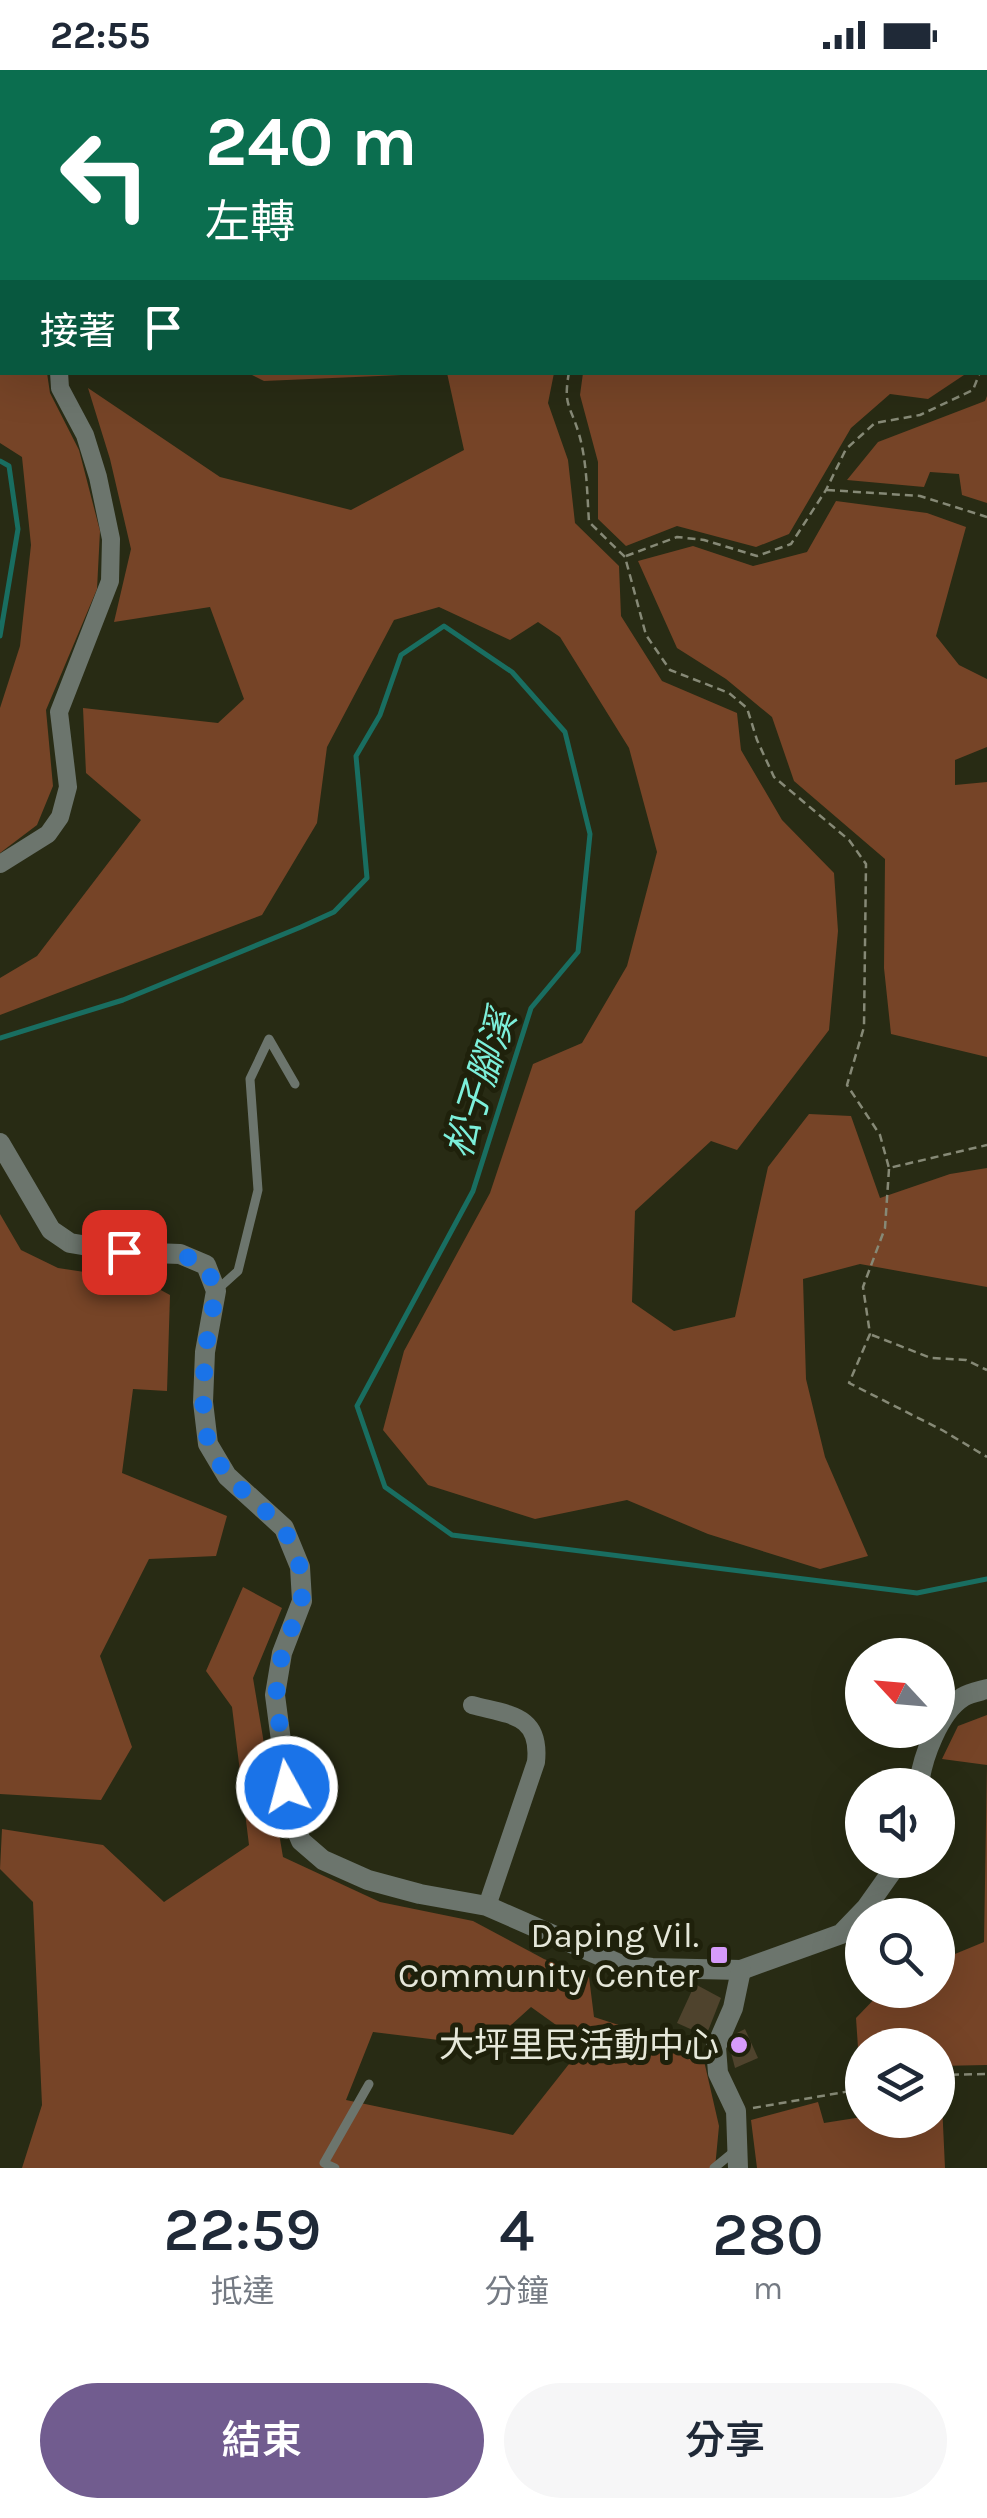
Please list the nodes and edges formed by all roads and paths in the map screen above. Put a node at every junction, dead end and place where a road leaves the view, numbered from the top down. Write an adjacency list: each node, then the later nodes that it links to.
1 (59, 375): 7 (street)
2 (568, 375): 6 (path)
3 (979, 375): 4 (path)
4 (826, 490): 5 (path); 6 (path)
5 (987, 517)
6 (625, 557): 11 (path)
7 (0, 864)
8 (295, 1084): 12 (lane)
9 (0, 1143): 12 (street)
10 (987, 1145): 11 (path)
11 (889, 1168): 13 (path)
12 (216, 1291): 20 (street)
13 (870, 1334): 14 (path); 15 (path)
14 (987, 1370)
15 (987, 1457)
16 (987, 1689): 18 (street)
17 (472, 1705): 20 (street)
18 (922, 1768)
19 (887, 1878): 21 (street)
20 (486, 1906): 21 (street)
21 (741, 1970): 26 (street)
22 (987, 2074): 23 (path)
23 (955, 2075)
24 (369, 2084): 28 (lane)
25 (845, 2091): 26 (path)
26 (736, 2111): 27 (street)
27 (738, 2158): 29 (lane)
28 (336, 2168)
29 (714, 2168)

